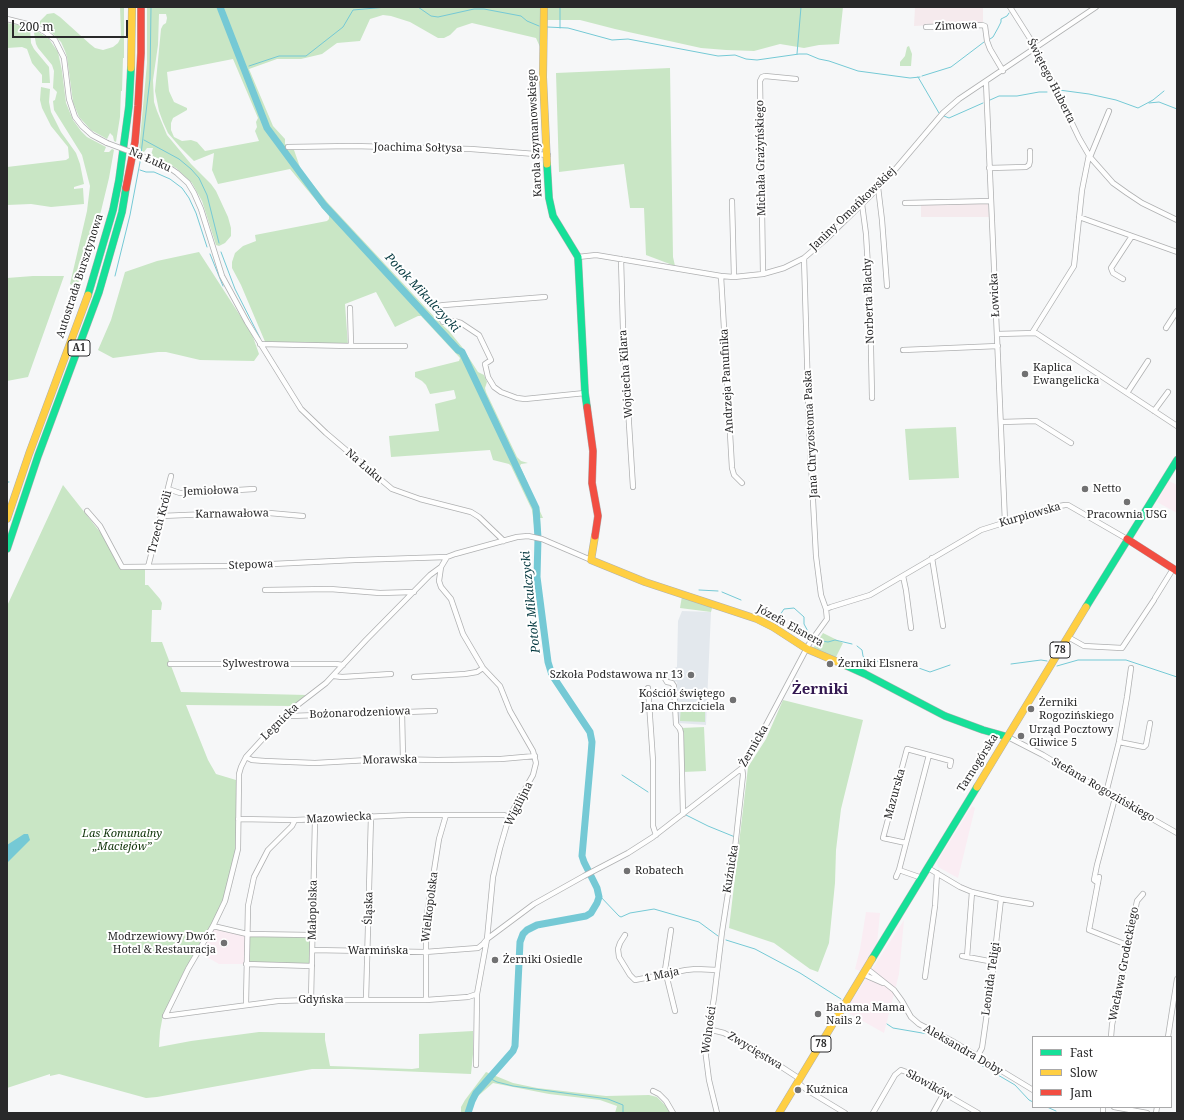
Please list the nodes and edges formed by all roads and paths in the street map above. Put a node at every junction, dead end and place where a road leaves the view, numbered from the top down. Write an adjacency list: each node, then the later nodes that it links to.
1 (132, 7): 64 (main road, Autostrada Bursztynowa / A1)
2 (141, 7): 68 (main road, Autostrada Bursztynowa / A1)
3 (544, 7): 15 (main road, Karola Szymanowskiego)
4 (1010, 7): 8 (street, Świętego Huberta)
5 (1096, 7): 8 (street, Janiny Omańkowskiej)
6 (7, 19): 41 (street, Na Łuku, bridge)
7 (926, 26): 9 (street, Zimowa)
8 (1036, 48): 9 (street, Janiny Omańkowskiej); 16 (street, Świętego Huberta)
9 (1003, 70): 11 (street, Janiny Omańkowskiej)
10 (796, 79): 30 (street, Michała Grażyńskiego)
11 (986, 82): 17 (street, Łowicka); 18 (street, Janiny Omańkowskiej)
12 (1109, 111): 16 (street)
13 (288, 147): 15 (street, Joachima Sołtysa)
14 (1030, 151): 17 (street)
15 (548, 155): 27 (main road, Karola Szymanowskiego)
16 (1089, 156): 23 (street); 24 (street, Świętego Huberta)
17 (989, 168): 20 (street, Łowicka)
18 (878, 187): 22 (street, Janiny Omańkowskiej); 34 (street)
19 (732, 201): 32 (street)
20 (991, 201): 21 (street); 40 (street, Łowicka)
21 (904, 203)
22 (862, 204): 28 (street, Janiny Omańkowskiej); 50 (street, Norberta Blachy)
23 (1079, 217): 25 (street); 39 (street)
24 (1177, 220)
25 (1132, 236): 26 (street); 33 (street)
26 (1177, 252)
27 (578, 257): 29 (street, Janiny Omańkowskiej); 48 (main road, Karola Szymanowskiego)
28 (804, 258): 30 (street, Janiny Omańkowskiej); 78 (street, Jana Chryzostoma Paska)
29 (621, 260): 31 (street, Janiny Omańkowskiej); 58 (street, Wojciecha Kilara)
30 (763, 274): 32 (street, Janiny Omańkowskiej)
31 (721, 276): 32 (street, Janiny Omańkowskiej); 57 (street, Andrzeja Panufnika)
32 (734, 277)
33 (1123, 279)
34 (887, 286)
35 (545, 297): 48 (street)
36 (350, 308): 42 (street)
37 (1177, 311): 38 (street)
38 (1166, 328)
39 (1032, 333): 40 (street); 49 (street)
40 (997, 334): 44 (street, Łowicka)
41 (260, 344): 42 (street); 67 (street, Na Łuku)
42 (351, 346): 43 (street)
43 (406, 346)
44 (998, 346): 45 (street); 52 (street, Łowicka)
45 (903, 350)
46 (1148, 361): 49 (street)
47 (1168, 392): 51 (street)
48 (585, 394): 71 (main road, Karola Szymanowskiego)
49 (1127, 394): 51 (street)
50 (872, 398)
51 (1154, 412): 53 (street)
52 (1001, 422): 54 (street); 65 (street, Łowicka)
53 (1177, 426)
54 (1071, 443)
55 (1177, 460): 66 (main road, Tarnogórska / 78)
56 (172, 476): 59 (street, Trzech Króli)
57 (742, 483)
58 (634, 488)
59 (168, 489): 60 (street, Jemiołowa); 62 (street, Trzech Króli)
60 (254, 489)
61 (87, 510): 72 (street, Stepowa)
62 (161, 516): 63 (street, Karnawałowa); 72 (street, Trzech Króli)
63 (303, 516)
64 (7, 519)
65 (1005, 522): 66 (street, Kurpiowska); 70 (street, Kurpiowska)
66 (1127, 540): 74 (main road); 81 (main road, Tarnogórska / 78)
67 (504, 541): 69 (street); 71 (street, Józefa Elsnera)
68 (7, 549)
69 (447, 557): 72 (street, Stepowa); 73 (street, Legnicka)
70 (932, 558): 75 (street, Kurpiowska); 79 (street)
71 (591, 560): 82 (main road, Józefa Elsnera)
72 (148, 567)
73 (441, 567): 77 (street, Legnicka); 85 (street)
74 (1175, 570): 81 (street)
75 (902, 576): 78 (street, Kurpiowska); 80 (street)
76 (265, 590): 77 (street)
77 (414, 592): 84 (street, Legnicka)
78 (826, 609): 82 (street)
79 (943, 626)
80 (911, 628)
81 (1068, 637): 96 (main road, Tarnogórska / 78)
82 (808, 649): 96 (main road, Józefa Elsnera); 103 (street, Żernicka)
83 (170, 664): 84 (street, Sylwestrowa)
84 (342, 665): 88 (street, Legnicka)
85 (483, 668): 89 (street); 99 (street)
86 (1131, 668): 97 (street)
87 (391, 674): 88 (street)
88 (334, 676): 94 (street, Legnicka)
89 (414, 677)
90 (664, 677): 106 (street)
91 (648, 688): 114 (street)
92 (435, 711): 93 (street, Bożonarodzeniowa)
93 (402, 712): 94 (street, Bożonarodzeniowa); 101 (street)
94 (286, 715): 100 (street, Legnicka)
95 (1150, 723): 97 (street)
96 (1008, 737): 104 (street, Stefana Rogozińskiego); 116 (main road, Tarnogórska / 78)
97 (1119, 742): 104 (street)
98 (929, 755): 102 (street, Mazurska); 115 (street, Mazurska); 115 (street, Mazurska)
99 (535, 756): 101 (street, Morawska); 109 (street, Wigilijna)
100 (246, 758): 101 (street, Morawska); 110 (street, Legnicka)
101 (403, 759)
102 (950, 766)
103 (742, 768): 106 (street, Żernicka); 140 (street, Kuźnicka)
104 (1106, 793): 105 (street, Stefana Rogozińskiego)
105 (1115, 798): 113 (street, Stefana Rogozińskiego); 122 (street)
106 (683, 814): 114 (street, Żernicka)
107 (446, 815): 108 (street, Mazowiecka); 109 (street, Mazowiecka); 136 (street, Wielkopolska)
108 (371, 816): 112 (street, Mazowiecka); 135 (street, Śląska)
109 (509, 817): 132 (street, Wigilijna)
110 (238, 819): 111 (street); 127 (street, Legnicka)
111 (295, 820): 112 (street, Mazowiecka); 129 (street, Mazowiecka)
112 (315, 820): 130 (street, Małopolska)
113 (1177, 833)
114 (656, 835): 132 (street, Żernicka)
115 (906, 844): 117 (street, Mazurska)
116 (928, 868): 118 (street); 121 (main road, Tarnogórska / 78)
117 (899, 870): 119 (street, Mazurska); 121 (street)
118 (937, 873): 123 (street); 143 (street)
119 (896, 877)
120 (1099, 877): 122 (street)
121 (922, 878): 141 (main road, Tarnogórska / 78)
122 (1098, 883): 133 (street)
123 (972, 892): 125 (street); 137 (street)
124 (1142, 894): 133 (street, Wacława Grodeckiego)
125 (1001, 899): 126 (street); 137 (street, Leonida Teligi)
126 (1031, 904)
127 (213, 926): 129 (street); 151 (street, Legnicka)
128 (671, 930): 142 (street)
129 (247, 934): 130 (street); 138 (street, Mazowiecka)
130 (312, 935): 134 (street, Małopolska)
131 (625, 936): 142 (street, 1 Maja)
132 (487, 939): 136 (street, Warmińska); 145 (street, Wigilijna)
133 (1127, 945): 153 (street, Wacława Grodeckiego)
134 (312, 950): 135 (street, Warmińska); 139 (street, Małopolska)
135 (368, 951): 136 (street, Warmińska); 147 (street, Śląska)
136 (425, 952): 148 (street, Wielkopolska)
137 (994, 962): 155 (street, Leonida Teligi)
138 (246, 964): 139 (street); 149 (street, Mazowiecka)
139 (312, 966): 146 (street, Małopolska)
140 (717, 970): 142 (street, 1 Maja); 152 (street, Wolności)
141 (865, 972): 155 (street, Aleksandra Doby); 157 (main road, Tarnogórska / 78)
142 (667, 974): 150 (street)
143 (924, 977)
144 (1177, 979): 154 (street)
145 (477, 994): 148 (street, Gdyńska); 156 (street, Wigilijna)
146 (311, 1000): 147 (street, Gdyńska); 149 (street, Gdyńska)
147 (366, 1000): 148 (street, Gdyńska)
148 (426, 1000)
149 (246, 1004): 151 (street, Gdyńska)
150 (675, 1011)
151 (165, 1016)
152 (708, 1029): 157 (street, Zwycięstwa); 163 (street, Wolności)
153 (1111, 1036)
154 (1168, 1036)
155 (976, 1057): 158 (street, Aleksandra Doby)
156 (476, 1065)
157 (799, 1080): 164 (main road, 78); 165 (street, Zwycięstwa)
158 (1032, 1089)
159 (653, 1091): 162 (street)
160 (944, 1094): 166 (street, Słowików); 167 (street); 168 (street, Słowików)
161 (1120, 1108): 169 (street)
162 (673, 1113)
163 (717, 1113)
164 (779, 1113)
165 (845, 1113)
166 (873, 1113)
167 (933, 1113)
168 (978, 1113)
169 (1148, 1113)

